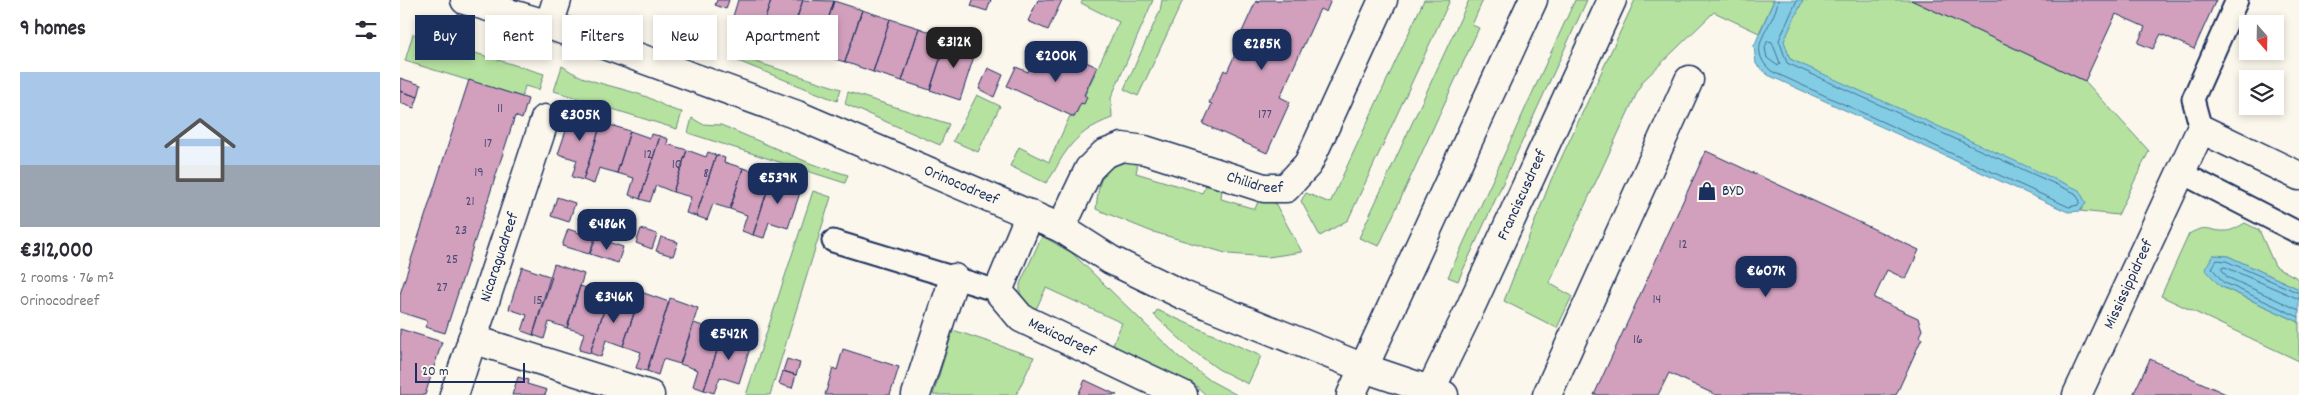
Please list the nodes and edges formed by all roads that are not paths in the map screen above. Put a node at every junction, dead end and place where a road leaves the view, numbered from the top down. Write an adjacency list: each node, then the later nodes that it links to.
1 (465, 0): 6 (street, Orinocodreef)
2 (1383, 0): 13 (street, Chilidreef)
3 (1533, 0): 19 (street)
4 (1612, 0): 20 (street, Franciscusdreef)
5 (2237, 0): 9 (lane)
6 (553, 12): 12 (street, Orinocodreef)
7 (1689, 80): 26 (street)
8 (545, 118): 18 (street, Nicaraguadreef)
9 (2201, 129): 10 (street, Mississippidreef); 11 (street)
10 (2180, 172): 14 (lane); 27 (street, Mississippidreef)
11 (2299, 176)
12 (1030, 214): 13 (street, Orinocodreef); 17 (street)
13 (1061, 228): 19 (street, Orinocodreef)
14 (2299, 233)
15 (833, 241): 16 (lane)
16 (954, 278): 17 (lane); 23 (street)
17 (998, 291): 24 (street, Mexicodreef)
18 (472, 340): 21 (street, Nicaraguadreef); 22 (street)
19 (1364, 368): 20 (street, Franciscusdreef); 25 (street)
20 (1434, 393)
21 (454, 395)
22 (650, 395)
23 (916, 395)
24 (1183, 395)
25 (1351, 395)
26 (1547, 395)
27 (2076, 395)

